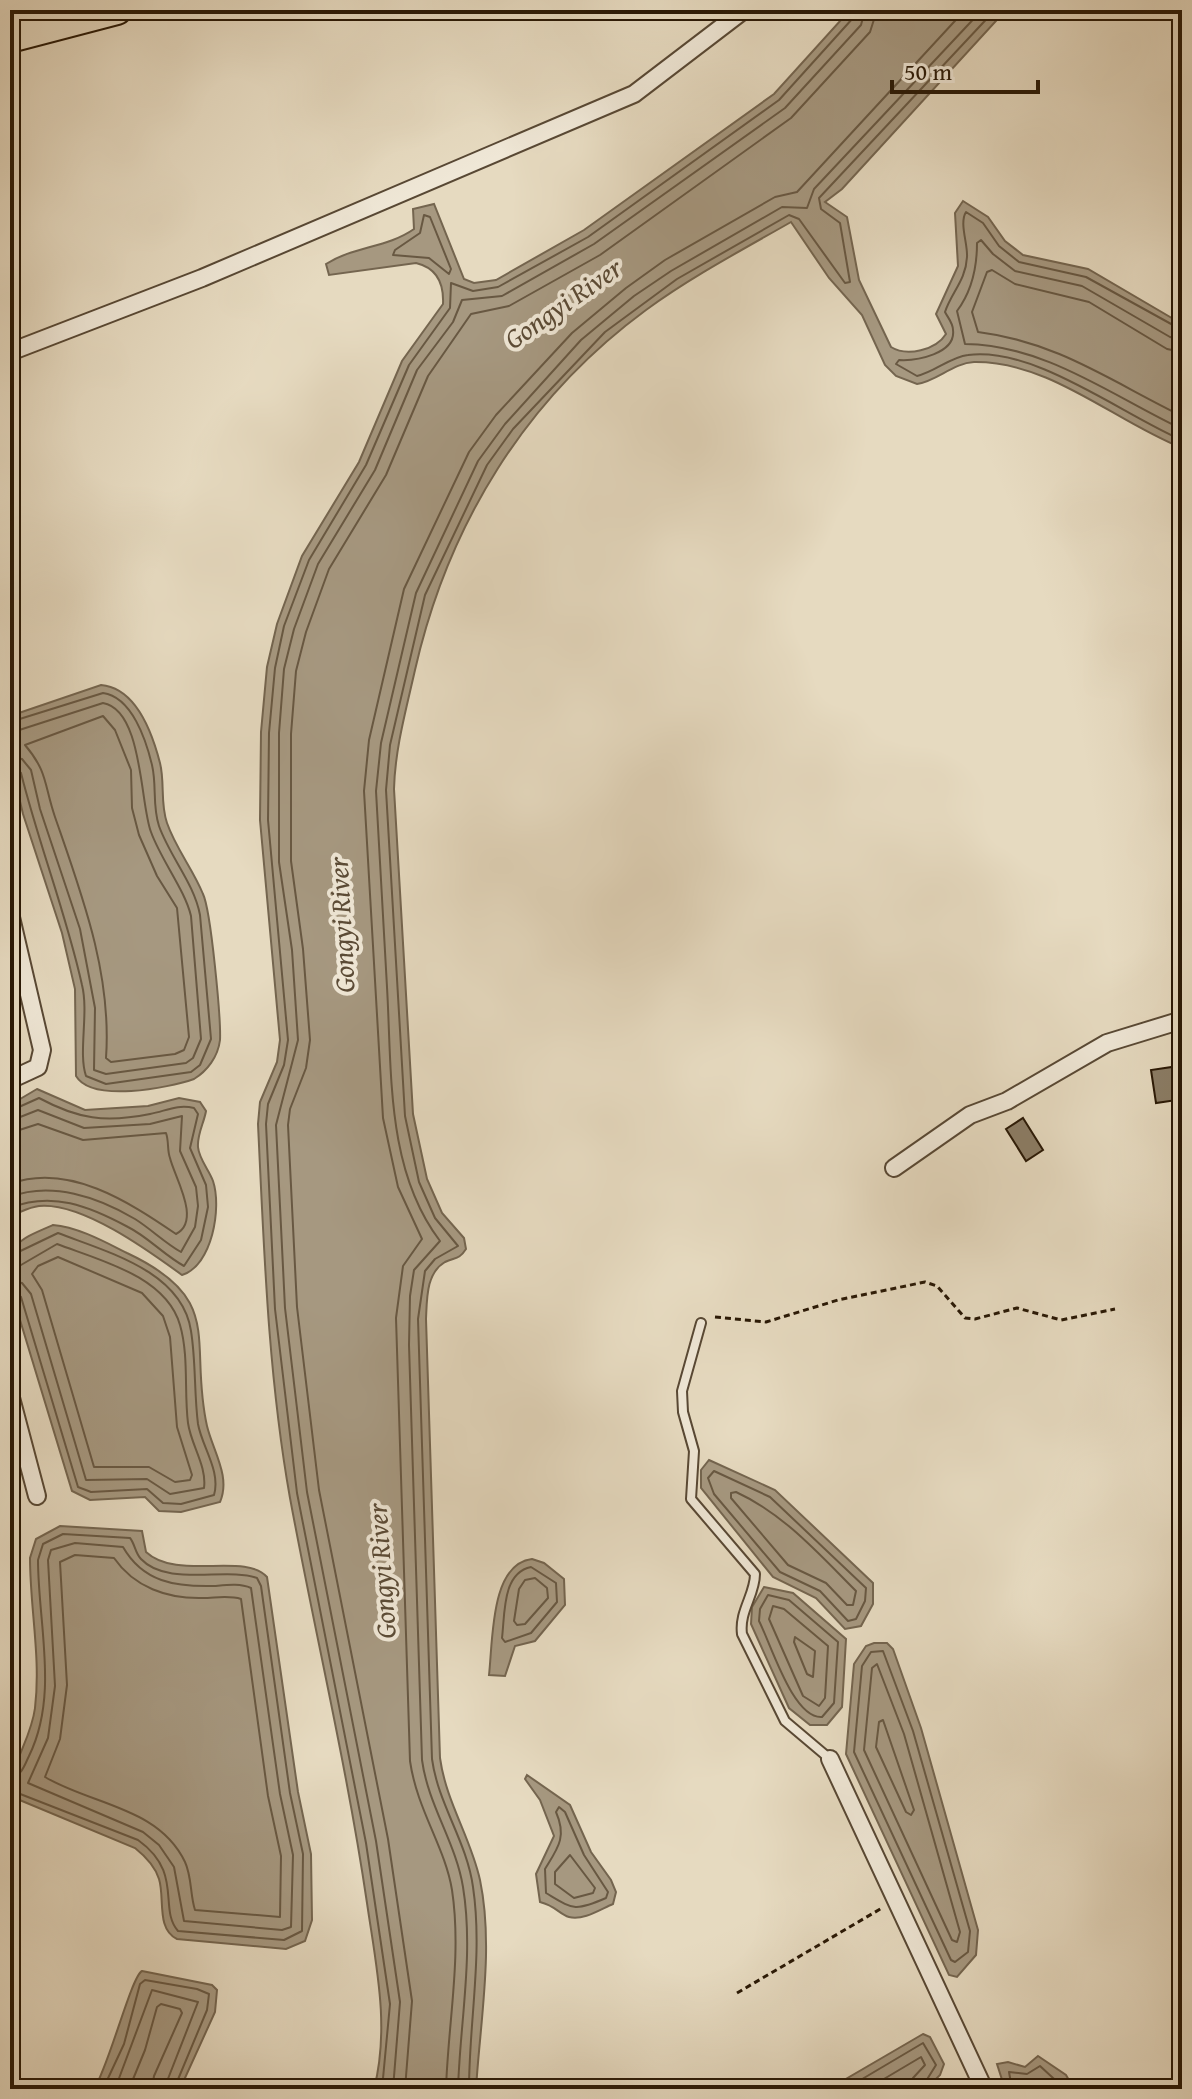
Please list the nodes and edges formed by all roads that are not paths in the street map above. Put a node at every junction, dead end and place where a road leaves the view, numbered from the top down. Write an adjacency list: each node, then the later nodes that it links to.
1 (117, 10): 3 (highway)
2 (744, 10): 4 (street)
3 (10, 38)
4 (10, 352)
5 (10, 913): 7 (street)
6 (1182, 1020): 8 (street)
7 (10, 1080)
8 (894, 1168)
9 (701, 1323): 12 (lane)
10 (10, 1394): 11 (street)
11 (37, 1496)
12 (830, 1759): 13 (street)
13 (984, 2089)

